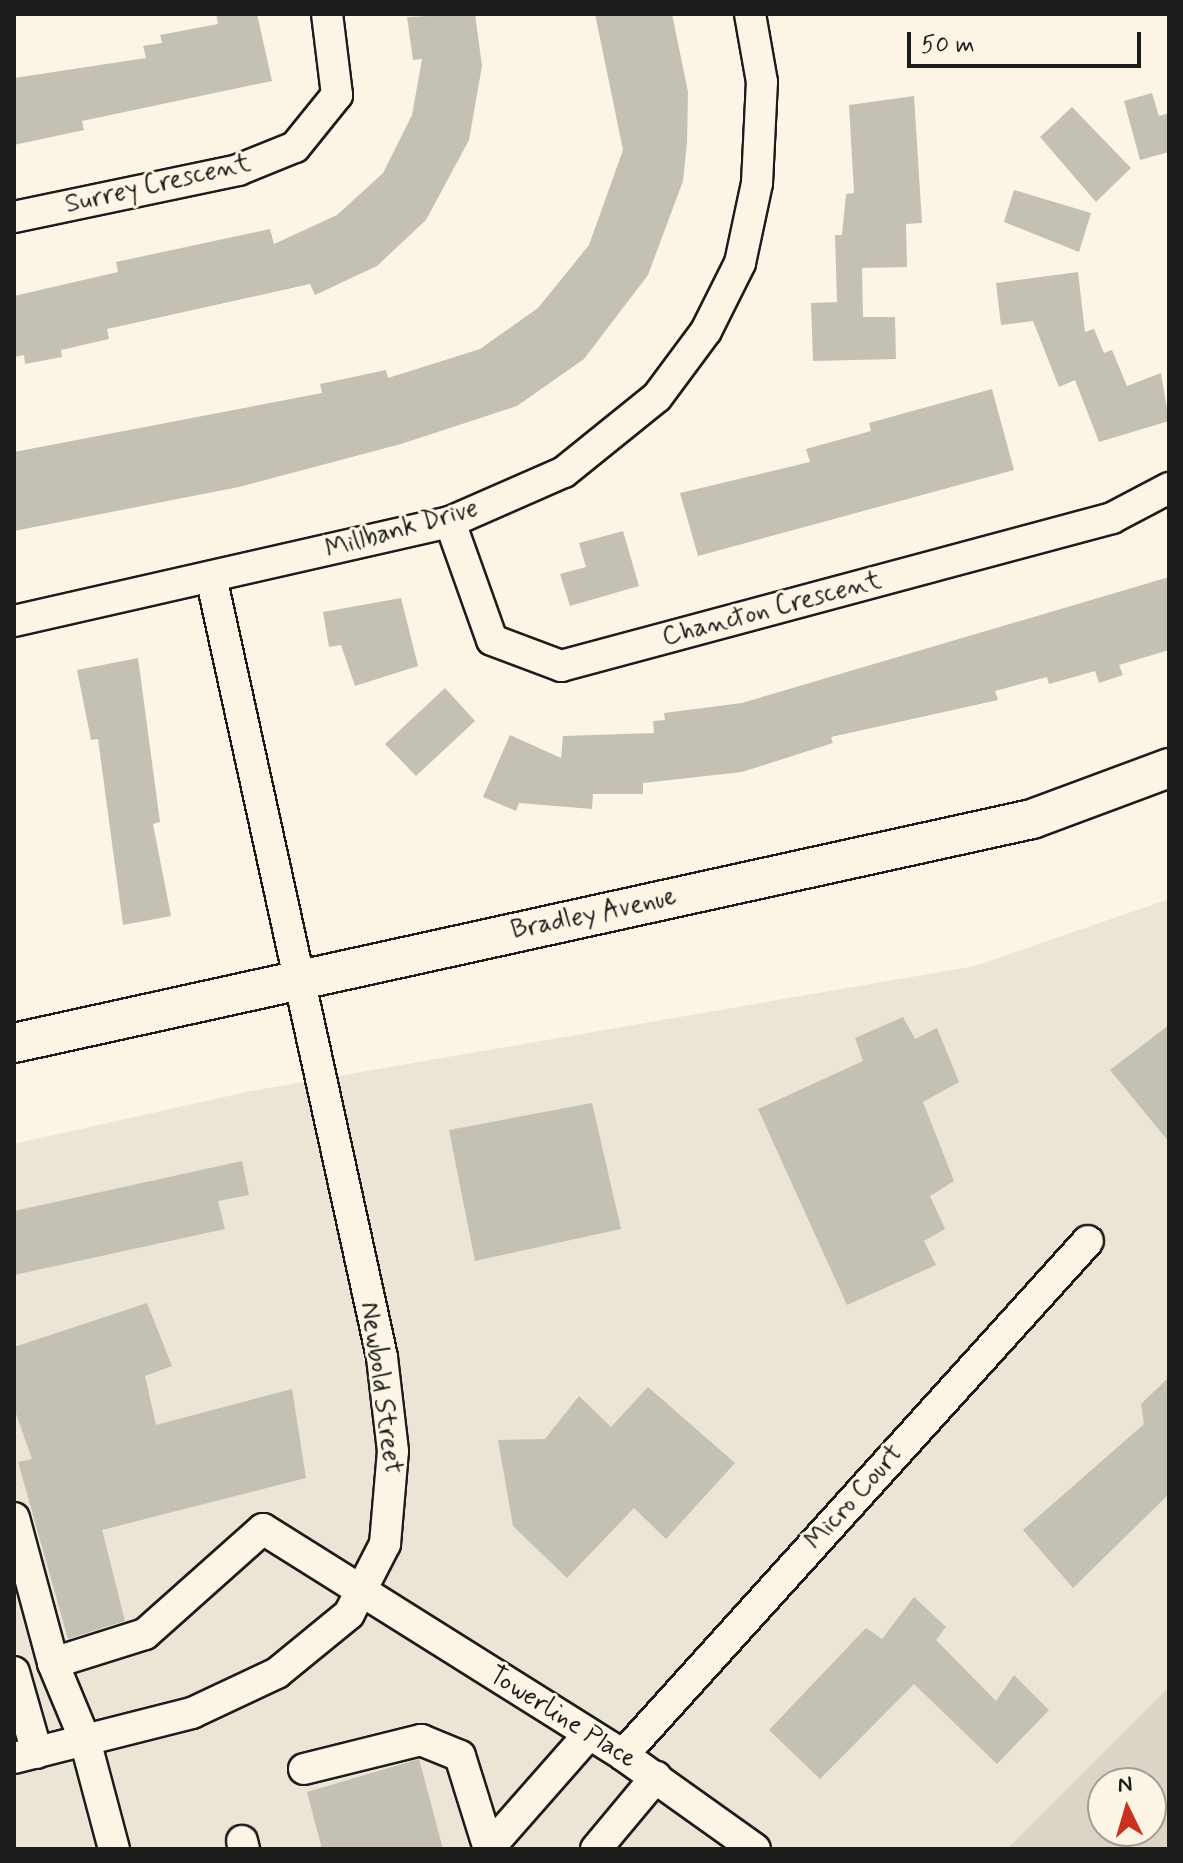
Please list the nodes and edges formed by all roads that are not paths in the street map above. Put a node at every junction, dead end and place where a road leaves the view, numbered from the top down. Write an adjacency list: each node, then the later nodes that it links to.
1 (327, 14): 3 (street, Surrey Crescent)
2 (750, 14): 5 (street, Millbank Drive)
3 (14, 217)
4 (1169, 488): 5 (street, Chancton Crescent)
5 (450, 522): 6 (street, Millbank Drive)
6 (212, 581): 7 (street, Millbank Drive); 9 (street)
7 (14, 621)
8 (1169, 768): 9 (main road, Bradley Avenue)
9 (299, 980): 10 (main road, Bradley Avenue); 13 (street, Newbold Street)
10 (14, 1043)
11 (1088, 1241): 18 (street, Micro Court)
12 (14, 1518): 14 (street)
13 (364, 1592): 14 (street, Towerline Place); 16 (street, Towerline Place); 17 (street, Newbold Street)
14 (53, 1663): 17 (street)
15 (14, 1672): 19 (street)
16 (588, 1735): 18 (street, Towerline Place); 23 (street)
17 (85, 1740): 19 (street, Newbold Street); 22 (street)
18 (623, 1755): 21 (street, Towerline Place)
19 (25, 1756)
20 (304, 1769): 23 (street)
21 (656, 1777): 24 (street); 25 (street, Towerline Place)
22 (114, 1849)
23 (489, 1849)
24 (596, 1849)
25 (755, 1849)

